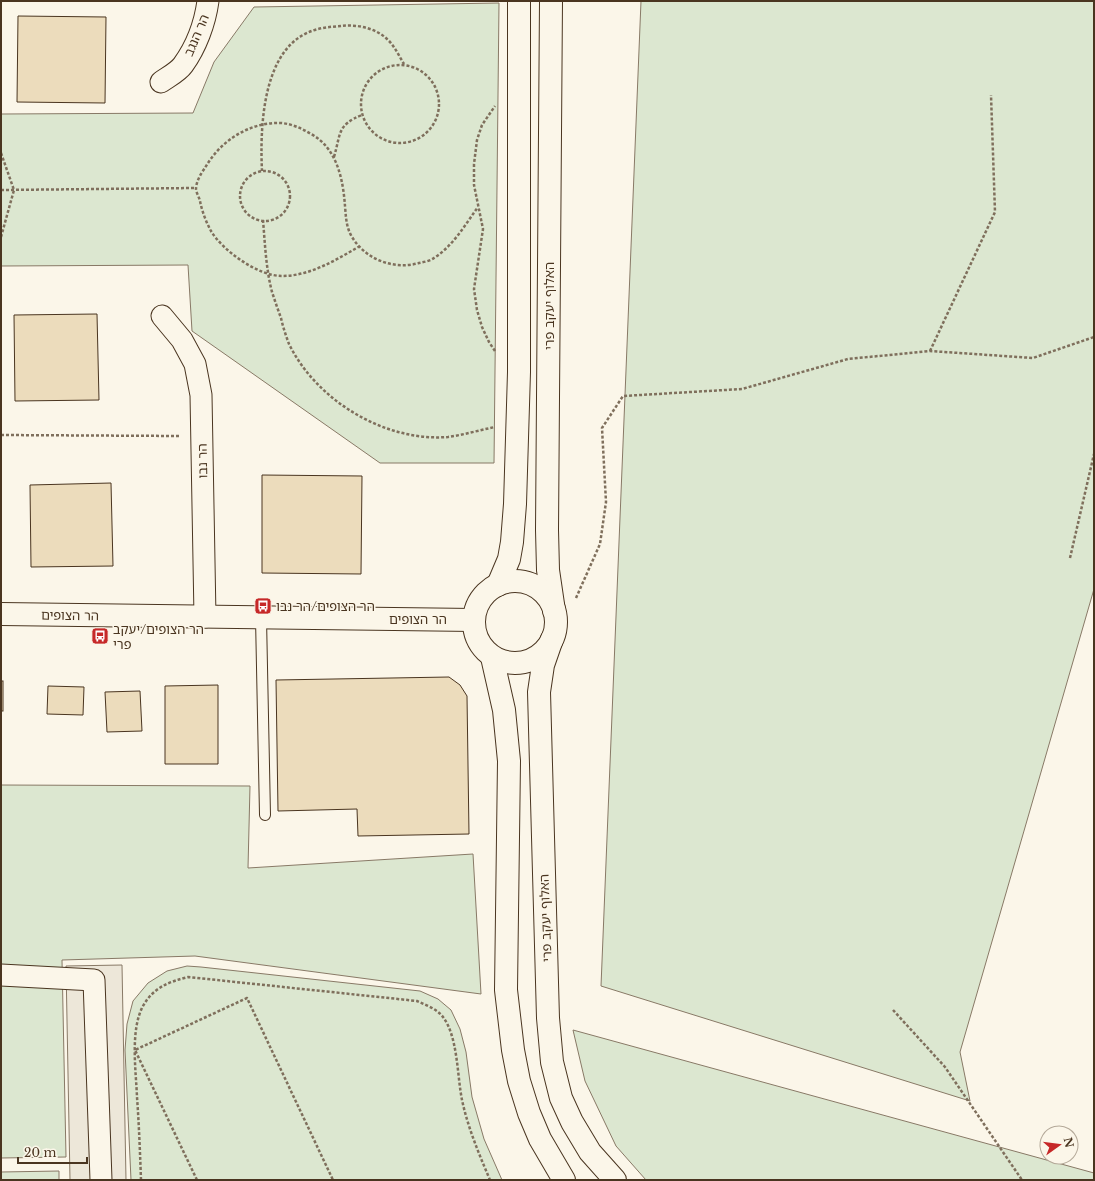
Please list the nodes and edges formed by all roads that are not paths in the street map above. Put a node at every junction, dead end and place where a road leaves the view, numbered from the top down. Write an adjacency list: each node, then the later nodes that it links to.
1 (208, 1): 4 (street, הר הנגב)
2 (518, 1): 6 (street)
3 (551, 1): 11 (street, האלוף יעקב פרי)
4 (161, 82)
5 (162, 316): 8 (street, הר נבו)
6 (498, 585): 10 (street); 11 (street)
7 (1, 614): 8 (street, הר הצופים)
8 (205, 617): 9 (street, הר הצופים)
9 (261, 618): 10 (street, הר הצופים); 13 (lane)
10 (474, 620): 12 (street)
11 (554, 625): 12 (street); 17 (street, האלוף יעקב פרי)
12 (492, 657): 16 (street)
13 (265, 815)
14 (1, 975): 15 (street)
15 (101, 1180)
16 (564, 1180)
17 (615, 1180)

